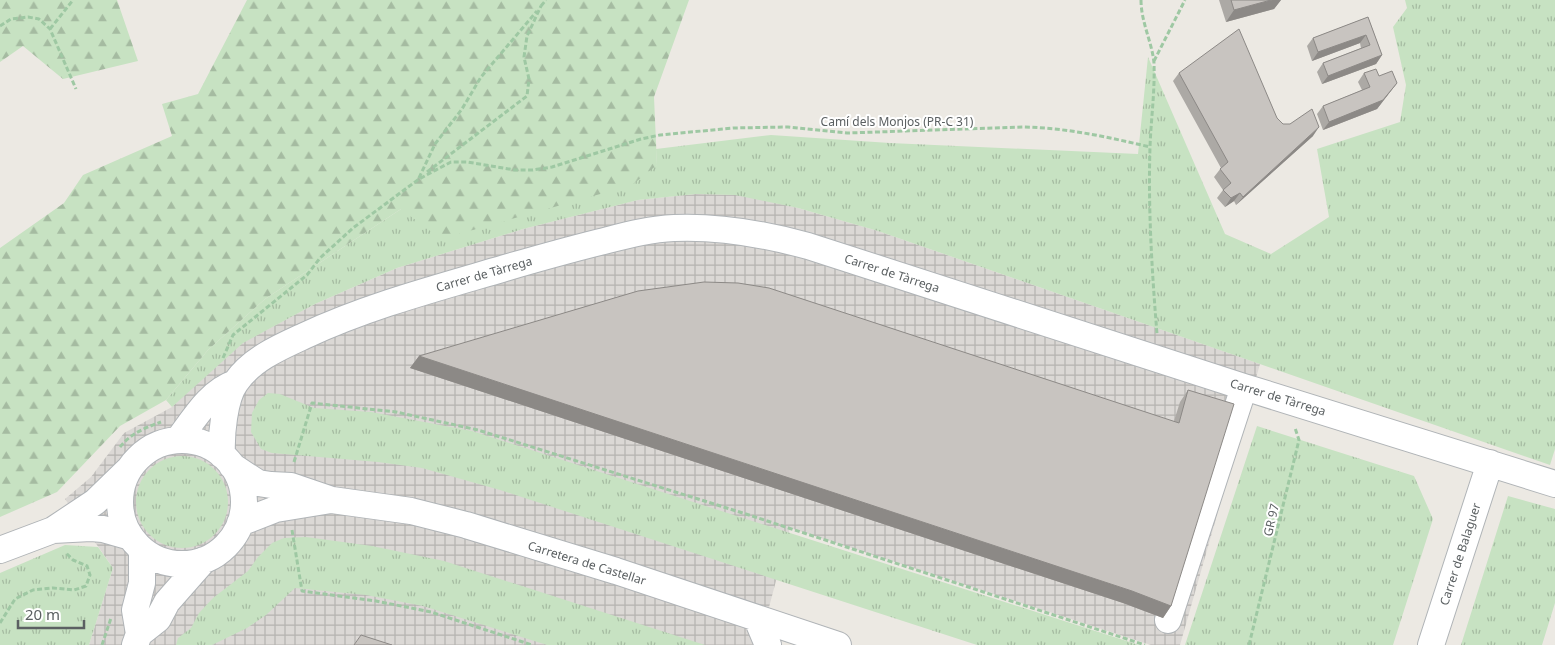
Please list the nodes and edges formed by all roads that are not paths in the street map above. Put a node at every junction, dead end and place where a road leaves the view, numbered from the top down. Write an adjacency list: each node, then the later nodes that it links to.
1 (228, 373): 2 (street, Carrer de Tàrrega); 3 (street, Carrer de Tàrrega); 4 (street)
2 (1244, 387): 5 (street, Carrer de Tàrrega); 15 (street)
3 (178, 440): 4 (street); 6 (street)
4 (227, 461): 8 (street, Carretera de Castellar); 9 (street)
5 (1490, 463): 7 (street, Carrer de Tàrrega); 19 (street, Carrer de Balaguer)
6 (128, 470): 10 (street); 11 (street)
7 (1555, 484)
8 (332, 500): 9 (street, Carretera de Castellar); 14 (street, Carretera de Castellar)
9 (240, 523): 13 (street)
10 (59, 541): 11 (street); 12 (street)
11 (136, 543): 13 (street); 16 (street)
12 (0, 550)
13 (204, 560): 16 (street)
14 (757, 618): 17 (street); 18 (street, Carretera de Castellar)
15 (1168, 620)
16 (137, 640)
17 (768, 645)
18 (838, 645)
19 (1431, 645)

